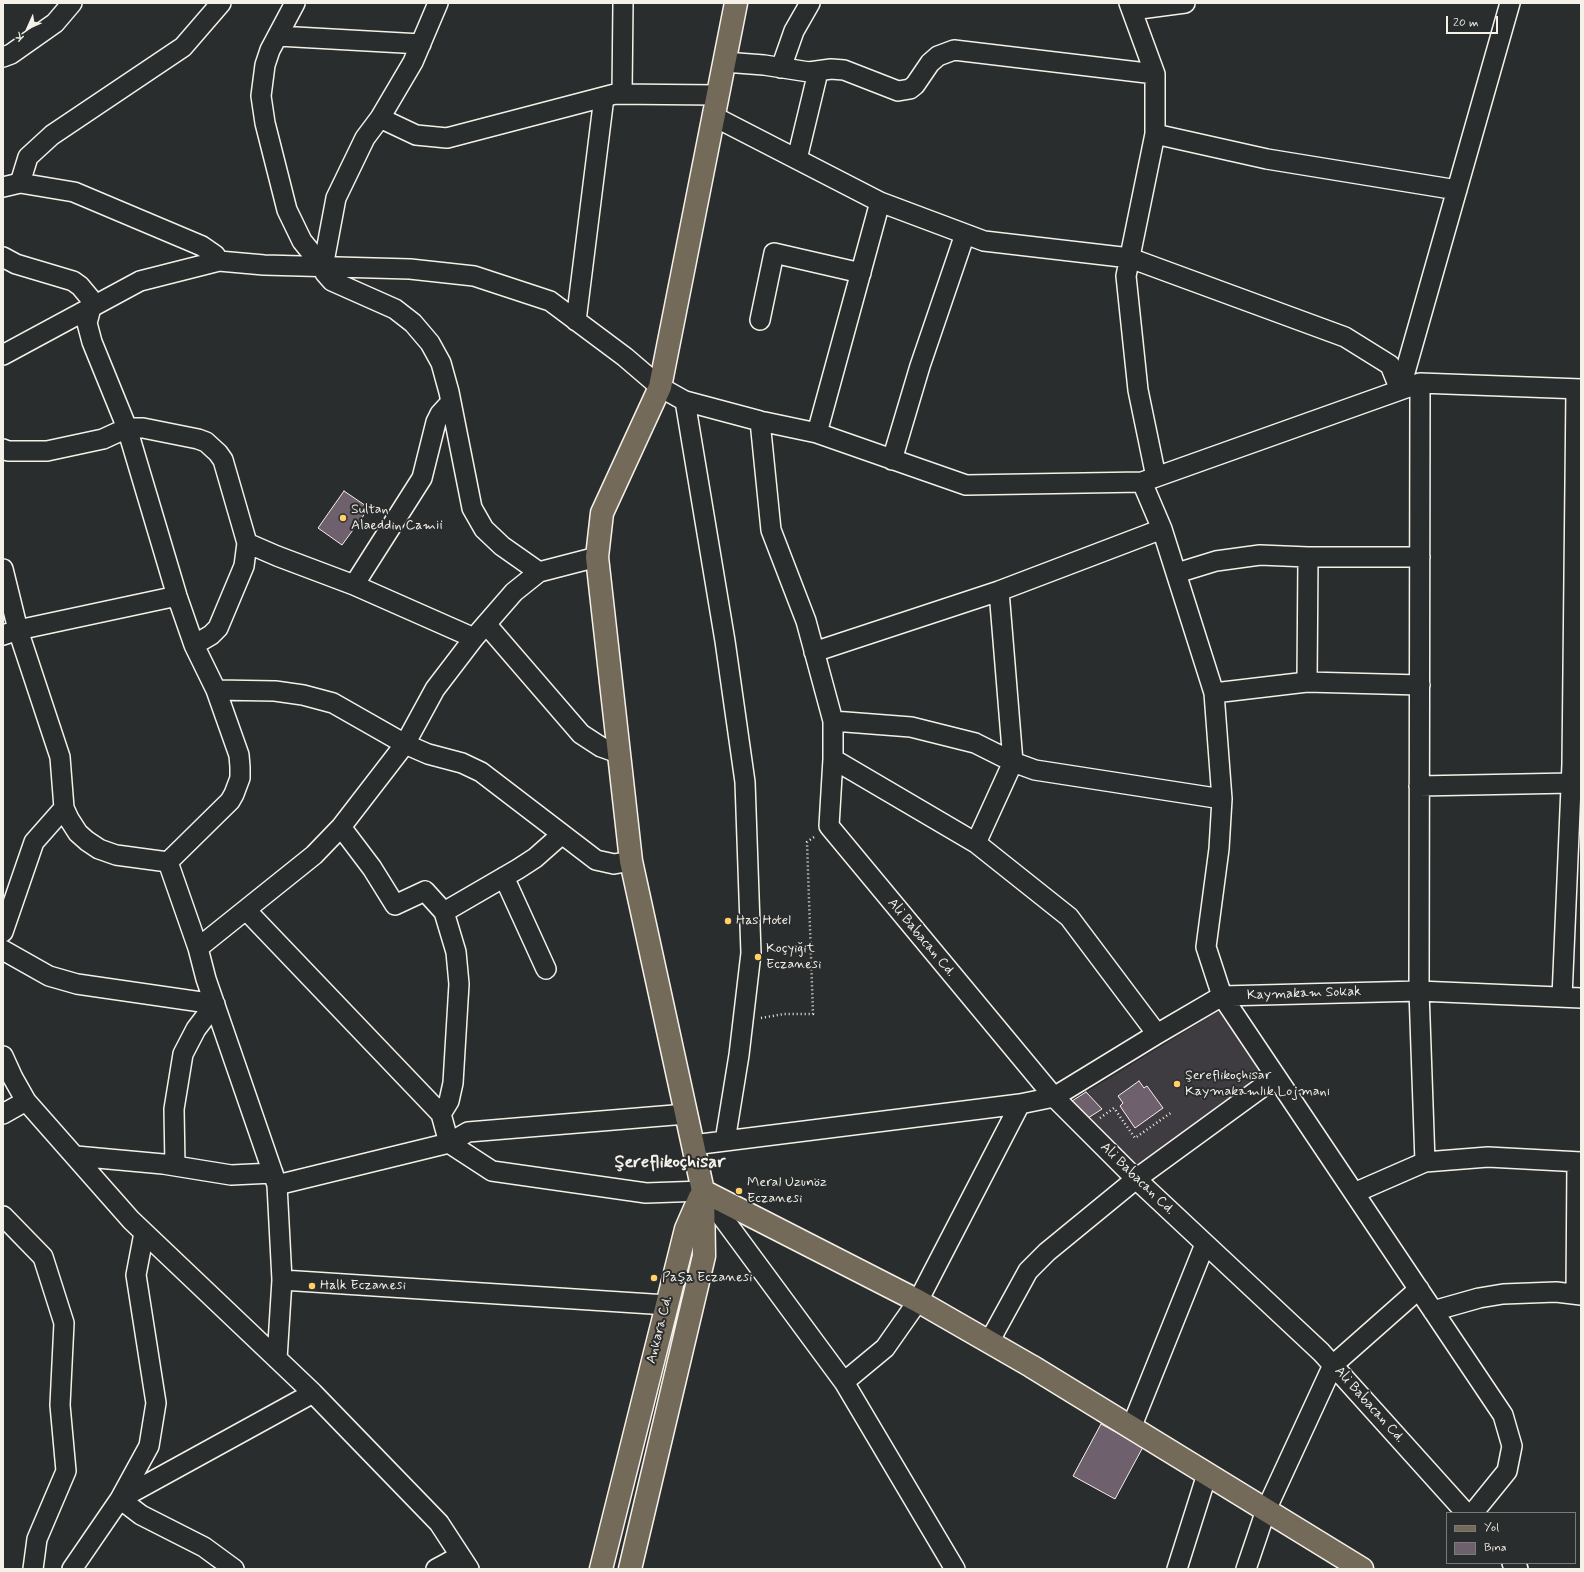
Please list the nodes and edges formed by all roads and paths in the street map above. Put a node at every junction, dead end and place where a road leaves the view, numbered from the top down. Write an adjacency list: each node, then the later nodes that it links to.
1 (72, 3): 14 (street)
2 (221, 3): 11 (street)
3 (295, 3): 12 (street)
4 (438, 3): 13 (street)
5 (623, 3): 19 (street)
6 (736, 3): 15 (main road)
7 (810, 3): 16 (street)
8 (1185, 3): 10 (street)
9 (1510, 3): 25 (street)
10 (1131, 7): 18 (street)
11 (210, 10): 24 (street)
12 (278, 36): 13 (street); 31 (street)
13 (420, 44): 21 (street)
14 (3, 57)
15 (724, 62): 16 (street); 20 (main road)
16 (781, 68): 17 (street)
17 (818, 72): 18 (street); 23 (street)
18 (1155, 74): 22 (street)
19 (613, 96): 20 (street); 21 (street); 35 (street)
20 (716, 105): 23 (street); 38 (main road)
21 (380, 118): 31 (street)
22 (1155, 134): 25 (street); 29 (street)
23 (797, 159): 26 (street)
24 (12, 185): 30 (street)
25 (1457, 190): 40 (street)
26 (880, 202): 27 (street); 32 (street)
27 (965, 234): 29 (street); 47 (street)
28 (3, 257): 33 (street)
29 (1130, 258): 40 (street); 48 (street)
30 (219, 261): 31 (street); 33 (street)
31 (323, 267): 35 (street); 42 (street)
32 (861, 273): 34 (street); 45 (street)
33 (91, 308): 36 (street); 44 (street)
34 (760, 320)
35 (576, 321): 38 (street)
36 (3, 355)
37 (1420, 383): 39 (street); 40 (street); 53 (street)
38 (660, 387): 41 (street); 51 (main road)
39 (1579, 389): 74 (street)
40 (1400, 390): 48 (street)
41 (685, 401): 43 (street); 97 (street)
42 (451, 402): 55 (street); 57 (street)
43 (760, 421): 45 (street); 64 (street)
44 (127, 428): 46 (street); 50 (street); 59 (street)
45 (817, 433): 47 (street)
46 (3, 449)
47 (892, 460): 48 (street)
48 (1149, 480): 49 (street)
49 (1162, 529): 56 (street); 58 (street)
50 (247, 543): 57 (street); 63 (street)
51 (597, 557): 55 (street); 71 (main road)
52 (1308, 557): 53 (street); 56 (street); 65 (street)
53 (1420, 557): 66 (street)
54 (3, 569): 61 (street)
55 (539, 572): 60 (street)
56 (1177, 573): 68 (street)
57 (354, 585): 62 (street)
58 (999, 591): 64 (street); 73 (street)
59 (177, 596): 61 (street); 63 (street)
60 (486, 624): 62 (street); 71 (street)
61 (10, 632): 78 (street)
62 (474, 638): 70 (street)
63 (194, 645): 67 (street)
64 (814, 652): 69 (street)
65 (1307, 682): 66 (street); 68 (street)
66 (1420, 684): 76 (street)
67 (216, 690): 70 (street); 84 (street)
68 (1214, 693): 77 (street)
69 (833, 721): 72 (street); 73 (street)
70 (405, 744): 80 (street); 81 (street)
71 (618, 753): 83 (main road)
72 (833, 759): 79 (street); 82 (street)
73 (1013, 762): 77 (street); 82 (street)
74 (1576, 764): 75 (street)
75 (1571, 783): 76 (street); 94 (street)
76 (1419, 786): 92 (street)
77 (1222, 798): 93 (street)
78 (64, 808): 84 (street); 88 (street)
79 (829, 826): 97 (path); 101 (street, Ali Babacan Cd.)
80 (341, 827): 86 (street); 87 (street)
81 (561, 835): 83 (street); 85 (street)
82 (976, 843): 98 (street)
83 (631, 861): 107 (main road)
84 (168, 862): 89 (street)
85 (504, 877): 87 (street); 91 (street)
86 (246, 910): 89 (street); 106 (street)
87 (444, 912): 106 (street)
88 (3, 932)
89 (198, 948): 96 (street)
90 (3, 950): 96 (street)
91 (546, 969)
92 (1419, 991): 93 (street, Kaymakam Sokak); 94 (street, Kaymakam Sokak); 113 (street)
93 (1222, 996): 98 (street, Kaymakam Sokak); 100 (street)
94 (1562, 997): 95 (street, Kaymakam Sokak)
95 (1581, 998)
96 (215, 1004): 115 (street); 116 (street)
97 (743, 1021): 109 (street)
98 (1157, 1034): 101 (street, Kaymakam Sokak)
99 (3, 1056): 102 (street)
100 (1276, 1077): 117 (street); 119 (street)
101 (1054, 1097): 103 (street, Kaymakam Sokak); 108 (street, Ali Babacan Cd.)
102 (26, 1101): 105 (street); 112 (street)
103 (1020, 1104): 109 (street, Kaymakam Sokak); 126 (street)
104 (1172, 1112): 108 (path)
105 (3, 1114)
106 (441, 1114): 110 (street)
107 (686, 1114): 110 (street); 111 (main road)
108 (1085, 1128): 117 (street, Ali Babacan Cd.)
109 (725, 1141): 111 (street, Kaymakam Sokak)
110 (449, 1143): 116 (street); 118 (street)
111 (693, 1145): 118 (main road)
112 (76, 1156): 115 (street); 121 (street)
113 (1425, 1162): 114 (street); 119 (street)
114 (1579, 1162): 125 (street)
115 (175, 1166): 116 (street)
116 (275, 1179): 123 (street)
117 (1136, 1179): 122 (street, Ali Babacan Cd.); 129 (street)
118 (703, 1190): 126 (main road); 127 (main road, Ankara Cd.); 132 (street); 146 (main road, Ankara Cd.)
119 (1354, 1193): 124 (street)
120 (3, 1216): 141 (street)
121 (144, 1233): 130 (street); 136 (street)
122 (1205, 1244): 131 (street, Ali Babacan Cd.); 134 (street)
123 (282, 1280): 127 (street); 130 (street)
124 (1419, 1289): 128 (street); 131 (street)
125 (1578, 1295): 128 (street)
126 (918, 1300): 129 (main road); 132 (street)
127 (667, 1305): 145 (main road, Ankara Cd.)
128 (1433, 1311): 139 (street)
129 (989, 1342): 134 (main road)
130 (277, 1359): 133 (street)
131 (1333, 1365): 137 (street); 138 (street, Ali Babacan Cd.)
132 (844, 1382): 147 (street)
133 (313, 1393): 136 (street); 140 (street)
134 (1132, 1428): 135 (main road)
135 (1207, 1474): 137 (main road); 148 (street)
136 (120, 1498): 142 (street); 143 (street)
137 (1266, 1510): 149 (street); 150 (main road)
138 (1465, 1512)
139 (1475, 1512)
140 (464, 1562): 144 (street)
141 (32, 1569)
142 (72, 1569)
143 (234, 1569)
144 (436, 1569)
145 (601, 1569)
146 (630, 1569)
147 (955, 1569)
148 (1177, 1569)
149 (1246, 1569)
150 (1362, 1569)

